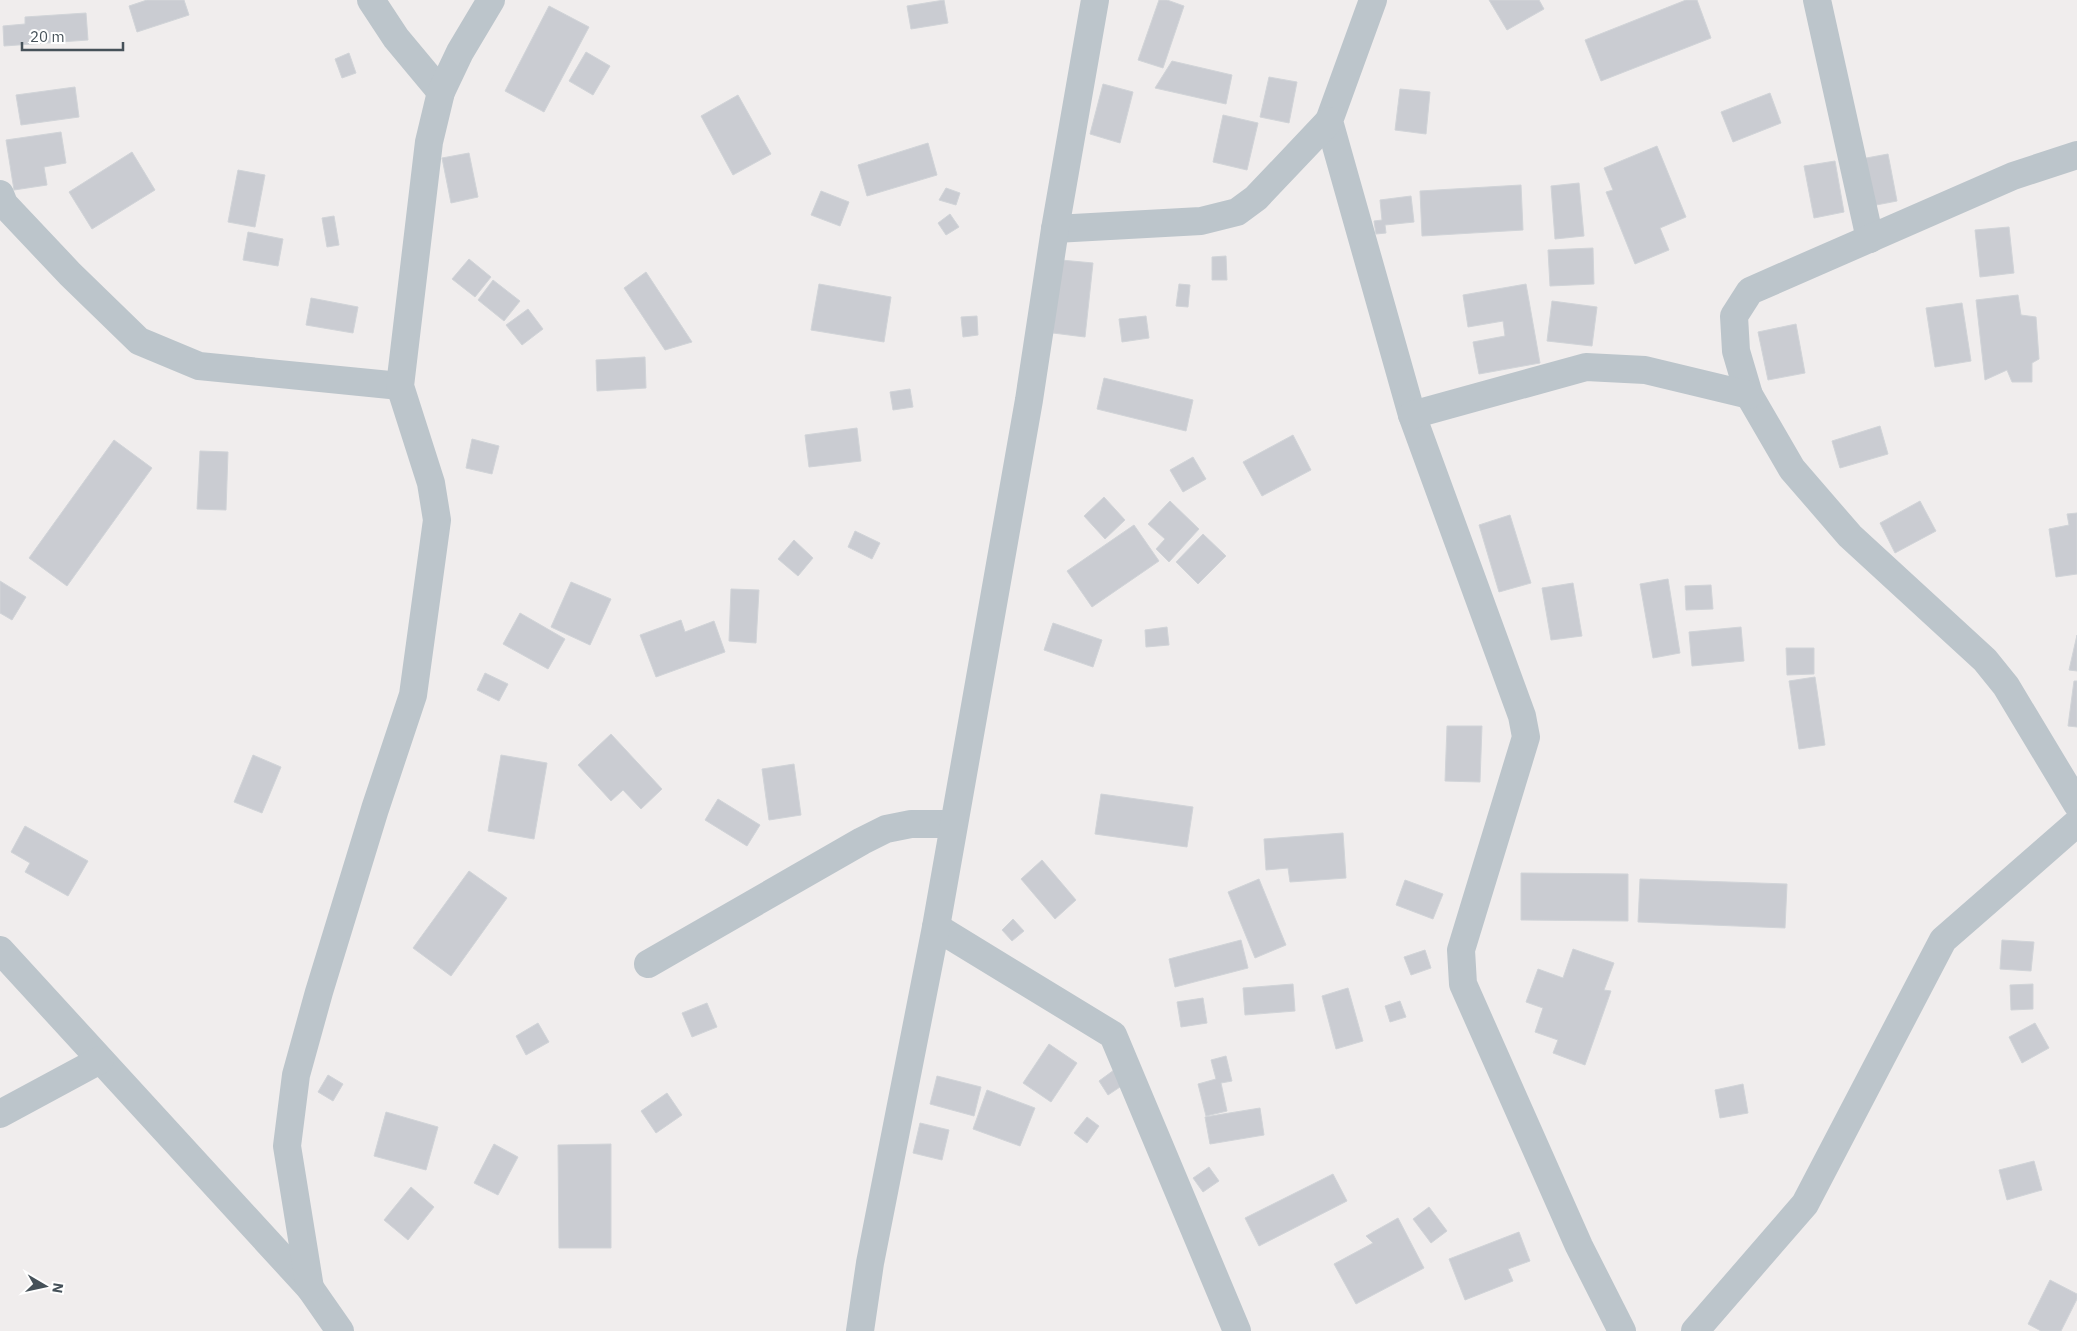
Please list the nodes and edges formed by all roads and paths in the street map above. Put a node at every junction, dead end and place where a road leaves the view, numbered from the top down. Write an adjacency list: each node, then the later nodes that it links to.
1 (371, 0): 6 (street)
2 (491, 0): 6 (street)
3 (1095, 0): 10 (street)
4 (1373, 0): 7 (street)
5 (1816, 0): 11 (street)
6 (441, 92): 12 (street)
7 (1329, 121): 10 (street); 14 (street)
8 (2077, 155): 11 (street)
9 (0, 194): 12 (street)
10 (1055, 229): 17 (street)
11 (1870, 239): 13 (street)
12 (400, 386): 23 (street)
13 (1749, 395): 14 (street); 15 (street)
14 (1412, 415): 27 (street)
15 (2077, 804)
16 (2077, 823): 28 (street)
17 (953, 824): 18 (street); 20 (street)
18 (936, 926): 25 (street); 26 (street)
19 (0, 950): 21 (street)
20 (648, 964)
21 (100, 1060): 22 (street); 23 (street)
22 (0, 1114)
23 (310, 1288): 24 (street)
24 (340, 1331)
25 (860, 1331)
26 (1237, 1331)
27 (1622, 1331)
28 (1694, 1331)

